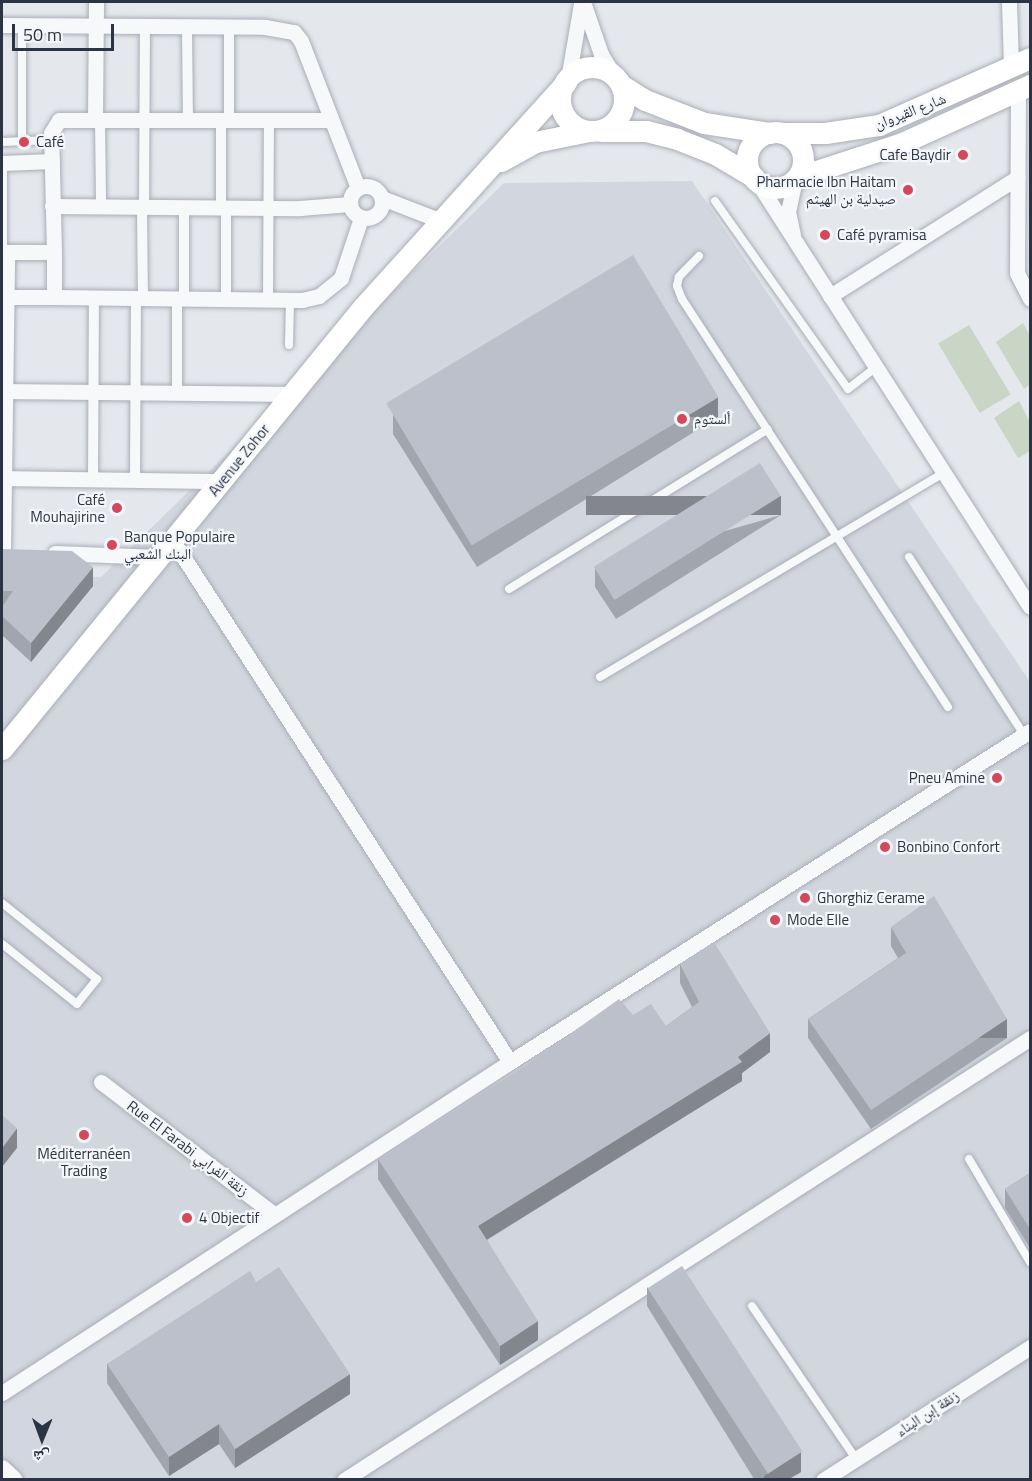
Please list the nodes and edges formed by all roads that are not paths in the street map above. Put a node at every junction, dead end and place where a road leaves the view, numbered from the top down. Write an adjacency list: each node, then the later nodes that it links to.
1 (96, 2): 6 (street)
2 (582, 2): 11 (street); 12 (street)
3 (1009, 2): 10 (street)
4 (2, 25): 5 (street)
5 (22, 25): 6 (street); 23 (lane)
6 (95, 27): 7 (street); 14 (street)
7 (145, 28): 8 (street); 15 (street)
8 (187, 28): 9 (street); 16 (street)
9 (229, 28): 17 (street); 19 (street)
10 (1021, 63): 21 (main road, شارع القيروان)
11 (567, 80): 12 (main road); 20 (main road); 27 (main road, Avenue Zohor)
12 (618, 80): 20 (main road); 21 (main road, شارع القيروان)
13 (1024, 87): 28 (street); 30 (main road, شارع القيروان)
14 (97, 119): 15 (street); 22 (street); 36 (street)
15 (144, 120): 16 (street); 37 (street)
16 (188, 120): 17 (street)
17 (225, 120): 18 (street); 39 (street)
18 (269, 120): 19 (street); 40 (street)
19 (329, 120): 31 (street)
20 (593, 131): 27 (main road, Avenue Zohor); 29 (main road)
21 (776, 133): 29 (main road); 30 (main road)
22 (51, 140): 23 (lane); 25 (street)
23 (22, 141): 24 (lane)
24 (2, 142)
25 (52, 161): 26 (street); 35 (street)
26 (2, 163): 44 (street)
27 (480, 174): 42 (main road, Avenue Zohor)
28 (1018, 177): 47 (street); 53 (street)
29 (755, 178): 30 (main road); 43 (street)
30 (796, 178): 43 (street)
31 (358, 188): 32 (street); 34 (street)
32 (382, 198): 41 (street); 42 (street)
33 (715, 201): 59 (lane)
34 (350, 204): 40 (street); 41 (street)
35 (52, 206): 36 (street); 45 (street)
36 (101, 207): 37 (street)
37 (143, 207): 38 (street); 51 (street)
38 (184, 207): 39 (street); 52 (street)
39 (224, 208): 40 (street); 54 (street)
40 (268, 208): 56 (street)
41 (361, 218): 55 (street)
42 (439, 220): 64 (main road, Avenue Zohor)
43 (795, 241): 47 (street)
44 (4, 252): 45 (street); 48 (street)
45 (54, 252): 49 (street)
46 (699, 256): 65 (lane)
47 (830, 296): 59 (street)
48 (8, 297): 49 (street); 57 (street)
49 (54, 297): 50 (street)
50 (94, 297): 51 (street); 61 (street)
51 (140, 298): 52 (street); 62 (street)
52 (181, 299): 54 (street); 63 (street)
53 (1030, 299)
54 (226, 300): 56 (street)
55 (290, 300): 56 (street); 58 (lane)
56 (268, 301)
57 (4, 342): 60 (street)
58 (289, 345)
59 (876, 367): 67 (street)
60 (6, 391): 61 (street); 66 (street)
61 (94, 392): 62 (street); 69 (street)
62 (135, 392): 63 (street); 70 (street)
63 (177, 393): 64 (street)
64 (293, 394): 71 (main road, Avenue Zohor)
65 (768, 429): 72 (lane); 77 (lane)
66 (3, 432): 68 (street)
67 (944, 473): 72 (lane); 78 (street)
68 (4, 477): 69 (street); 74 (street)
69 (93, 479): 70 (street)
70 (135, 480): 71 (street)
71 (223, 481): 73 (main road, Avenue Zohor)
72 (838, 536): 79 (lane); 80 (lane)
73 (166, 549): 75 (street); 82 (main road, Avenue Zohor); 86 (street)
74 (6, 551)
75 (36, 552)
76 (909, 557): 81 (lane)
77 (509, 589)
78 (1030, 607)
79 (600, 677)
80 (948, 707)
81 (1027, 733): 86 (street)
82 (2, 749)
83 (2, 903): 84 (lane)
84 (2, 944)
85 (1030, 1038): 97 (street)
86 (510, 1062): 89 (street)
87 (101, 1082): 89 (street, Rue El Farabi زنقة الفرابي)
88 (969, 1159): 90 (lane)
89 (275, 1215): 93 (street)
90 (1030, 1262)
91 (753, 1306): 94 (lane)
92 (1030, 1347): 94 (street, زنقة إبن البناء)
93 (2, 1393)
94 (856, 1459): 98 (street, زنقة إبن البناء)
95 (2, 1469): 96 (street)
96 (14, 1479)
97 (345, 1479)
98 (823, 1479)

